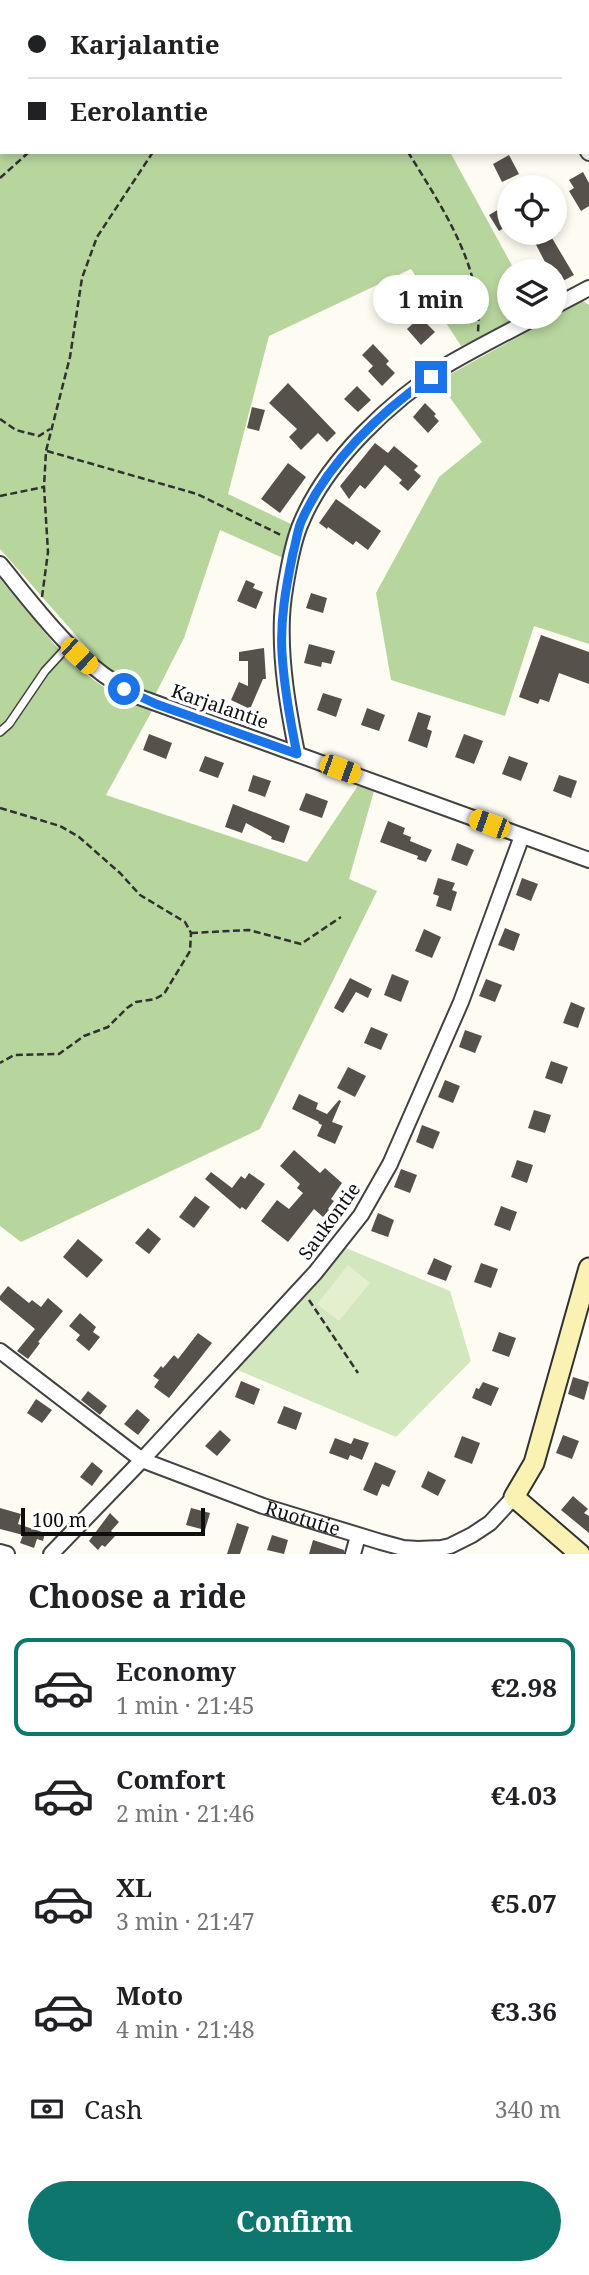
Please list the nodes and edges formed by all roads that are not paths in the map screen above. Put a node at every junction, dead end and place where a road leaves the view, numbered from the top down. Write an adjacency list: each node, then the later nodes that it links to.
1 (589, 288): 2 (street)
2 (567, 300)
3 (514, 329): 7 (street)
4 (0, 565): 5 (street, Karjalantie)
5 (68, 646): 6 (lane); 7 (street, Karjalantie)
6 (0, 732)
7 (297, 754): 8 (street, Karjalantie)
8 (522, 836): 9 (street, Karjalantie); 12 (street, Saukontie)
9 (589, 860)
10 (589, 1268): 13 (street, Ruotutie)
11 (0, 1351): 12 (street, Ruotutie)
12 (142, 1460): 14 (street, Ruotutie); 17 (street, Saukontie)
13 (514, 1497): 14 (street, Ruotutie); 19 (street)
14 (358, 1536): 18 (street)
15 (0, 1552): 16 (street)
16 (7, 1554)
17 (51, 1554)
18 (353, 1554)
19 (580, 1554)

